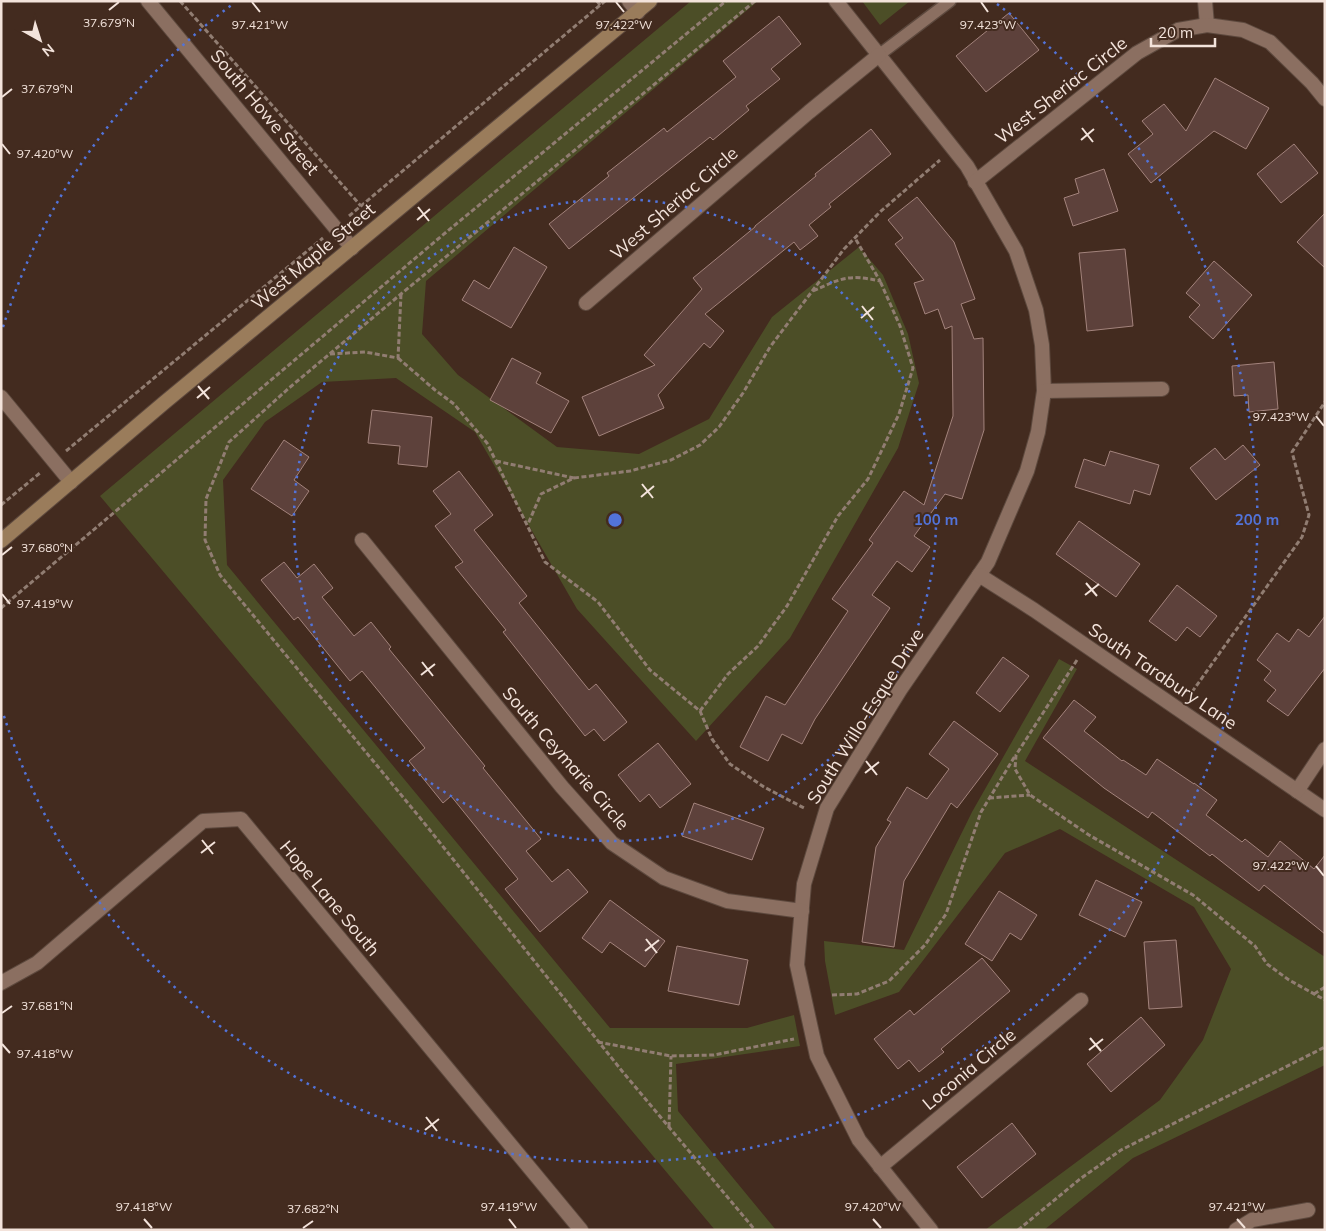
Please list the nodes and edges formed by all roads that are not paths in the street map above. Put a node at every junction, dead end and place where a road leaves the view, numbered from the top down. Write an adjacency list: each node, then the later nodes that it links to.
1 (148, 1): 11 (street, South Howe Street)
2 (650, 1): 6 (main road, West Maple Street)
3 (836, 1): 8 (street, South Willo-Esque Drive)
4 (950, 1): 8 (lane)
5 (1205, 1): 7 (street)
6 (633, 6): 11 (main road, West Maple Street)
7 (1207, 25): 9 (street, West Sheriac Circle); 10 (street, West Sheriac Circle)
8 (880, 55): 10 (street, South Willo-Esque Drive); 12 (street, West Sheriac Circle)
9 (1325, 98)
10 (976, 182): 14 (street, South Willo-Esque Drive)
11 (352, 248): 16 (main road, West Maple Street)
12 (586, 303)
13 (1162, 389): 14 (street)
14 (1044, 391): 19 (street, South Willo-Esque Drive)
15 (1, 397): 16 (street)
16 (72, 482): 18 (main road, West Maple Street)
17 (362, 540): 23 (street, South Ceymarie Circle)
18 (1, 541)
19 (979, 575): 21 (street, South Tarabury Lane); 23 (street, South Willo-Esque Drive)
20 (1325, 749): 21 (street)
21 (1297, 791): 22 (street, South Tarabury Lane)
22 (1325, 810)
23 (802, 911): 26 (street, South Willo-Esque Drive)
24 (1, 982): 28 (street, Hope Lane South)
25 (1081, 1000): 26 (street, Loconia Circle)
26 (880, 1167): 29 (street, South Willo-Esque Drive)
27 (1308, 1210): 30 (street)
28 (581, 1230)
29 (931, 1230)
30 (1236, 1230)

